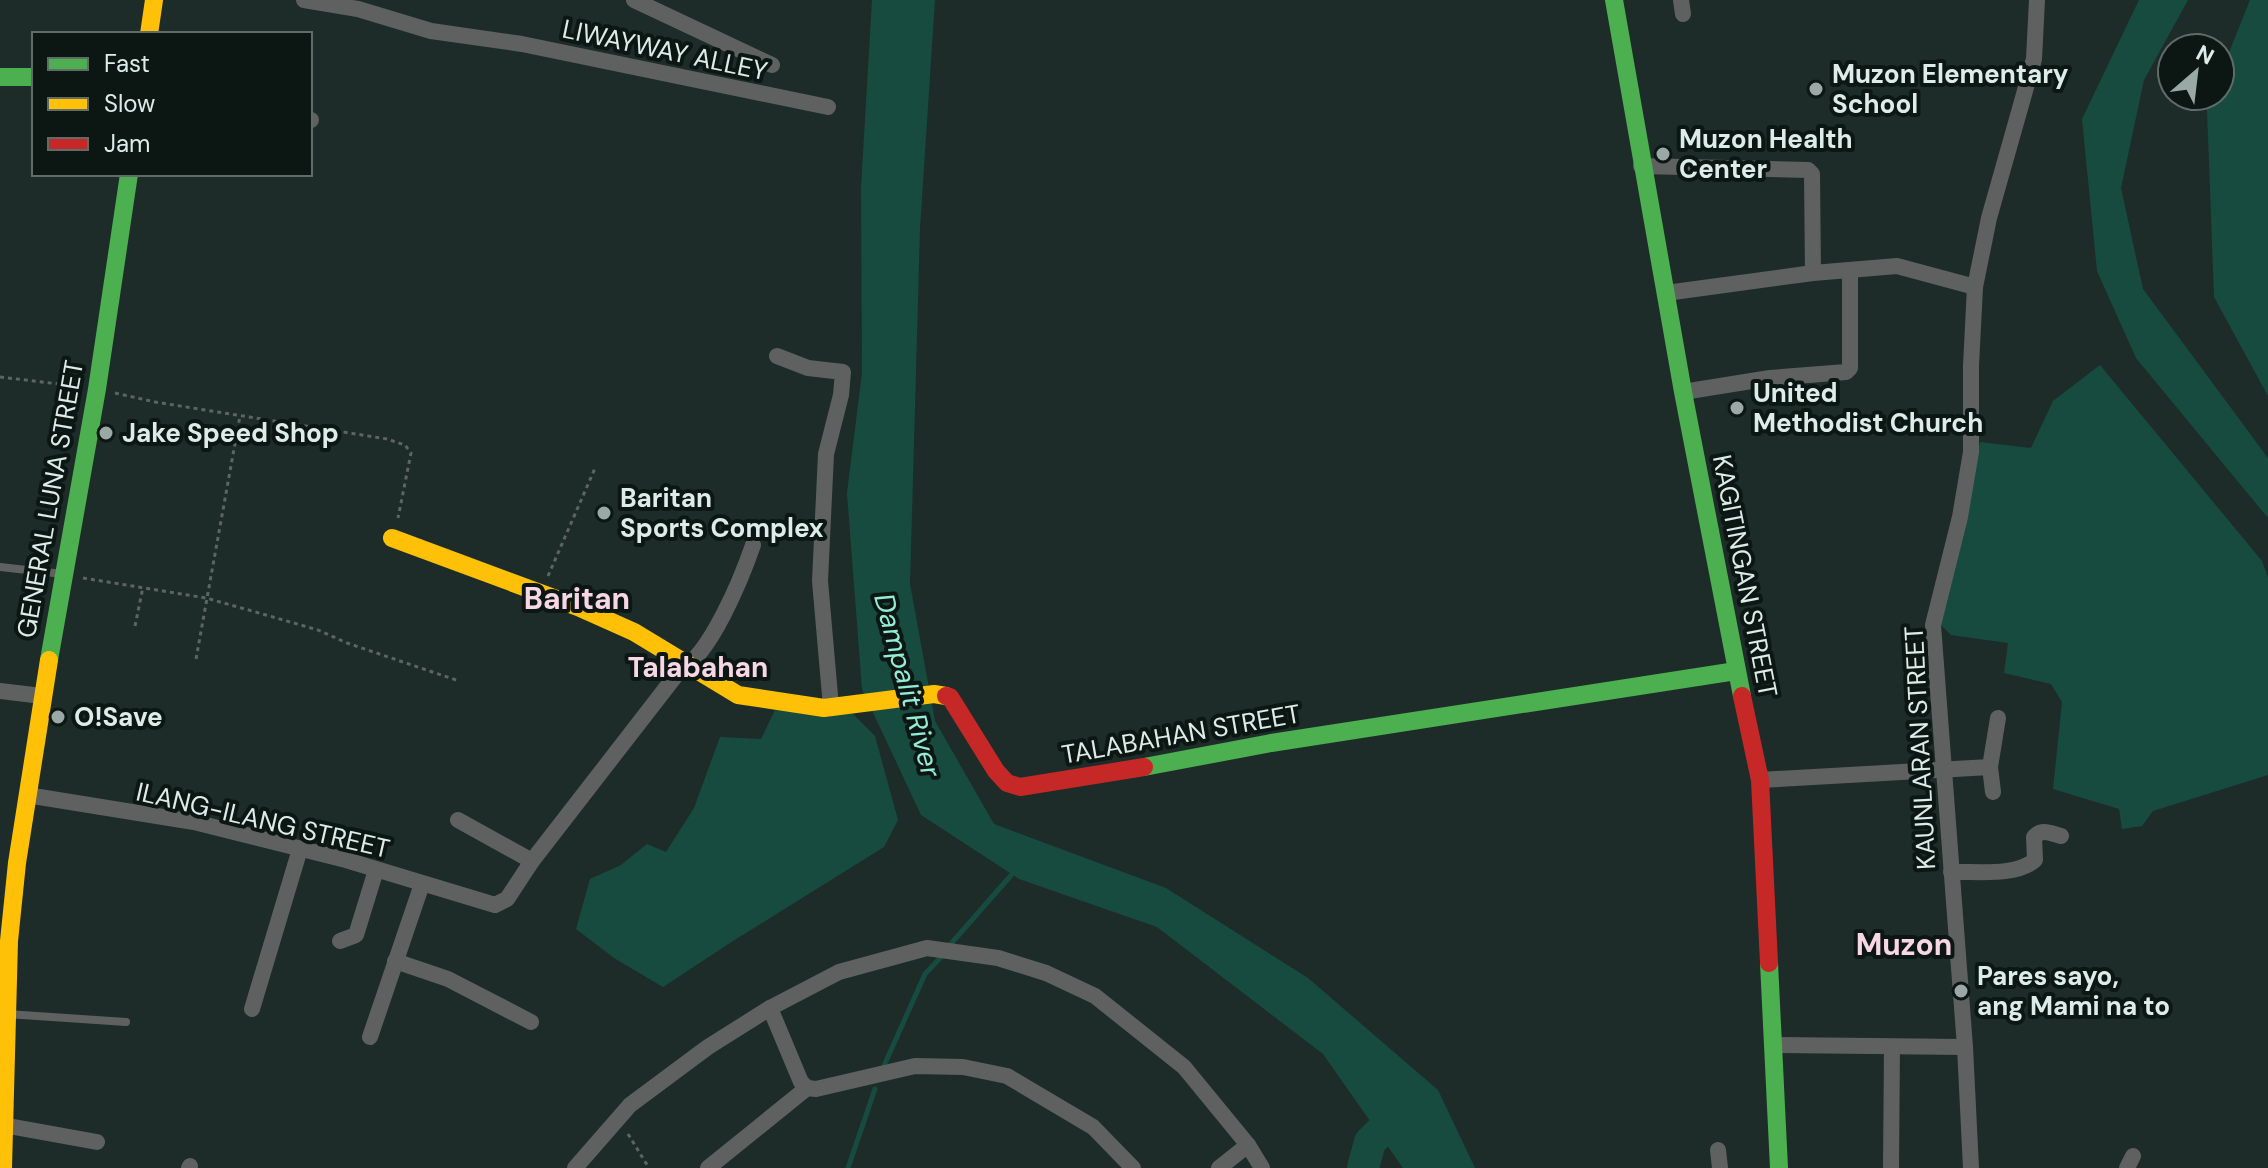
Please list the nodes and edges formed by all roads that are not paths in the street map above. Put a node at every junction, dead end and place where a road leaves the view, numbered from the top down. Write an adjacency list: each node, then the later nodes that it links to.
1 (154, 0): 6 (street)
2 (304, 0): 10 (street, LIWAYWAY ALLEY)
3 (634, 0): 7 (street)
4 (1614, 0): 11 (street, KAGITINGAN STREET)
5 (2037, 0): 15 (street, KAUNLARAN STREET)
6 (149, 32)
7 (772, 65)
8 (0, 77): 9 (street)
9 (32, 77)
10 (828, 107)
11 (1641, 166): 14 (street); 16 (street, KAGITINGAN STREET)
12 (129, 176): 22 (street, GENERAL LUNA STREET)
13 (1850, 271): 14 (street); 15 (street); 18 (street)
14 (1813, 273): 16 (street)
15 (1975, 287): 30 (street, KAUNLARAN STREET)
16 (1666, 293): 18 (street, KAGITINGAN STREET)
17 (777, 356): 27 (street)
18 (1683, 392): 24 (street, KAGITINGAN STREET)
19 (392, 538): 23 (street, TALABAHAN STREET)
20 (753, 545): 23 (street)
21 (0, 567): 22 (lane)
22 (64, 575): 26 (street, GENERAL LUNA STREET)
23 (688, 666): 27 (street, TALABAHAN STREET); 37 (street)
24 (1736, 671): 27 (street, TALABAHAN STREET); 31 (street, KAGITINGAN STREET)
25 (0, 691): 26 (street)
26 (42, 696): 33 (street, GENERAL LUNA STREET)
27 (831, 707)
28 (1998, 718): 29 (street)
29 (1990, 767): 30 (street); 32 (street)
30 (1944, 771): 31 (street); 40 (street, KAUNLARAN STREET)
31 (1760, 780): 52 (street, KAGITINGAN STREET)
32 (1993, 792)
33 (27, 795): 36 (street, ILANG-ILANG STREET); 38 (street, GENERAL LUNA STREET)
34 (458, 820): 37 (street)
35 (2061, 836): 40 (street)
36 (300, 849): 39 (street, ILANG-ILANG STREET); 46 (street)
37 (532, 861): 41 (street, ILANG-ILANG STREET)
38 (9, 862): 42 (street, GENERAL LUNA STREET)
39 (376, 870): 41 (street, ILANG-ILANG STREET); 43 (street)
40 (1951, 872): 54 (street, KAUNLARAN STREET)
41 (422, 884): 44 (street)
42 (4, 941): 47 (street, GENERAL LUNA STREET)
43 (340, 941)
44 (395, 961): 49 (street); 50 (street)
45 (770, 1008): 55 (street); 58 (street); 61 (street)
46 (252, 1009)
47 (6, 1014): 48 (lane); 51 (street, GENERAL LUNA STREET)
48 (126, 1022)
49 (531, 1022)
50 (370, 1037)
51 (2, 1044): 56 (street, GENERAL LUNA STREET)
52 (1775, 1045): 53 (street); 67 (street, KAGITINGAN STREET)
53 (1892, 1047): 54 (street); 68 (street)
54 (1965, 1047): 69 (street, KAUNLARAN STREET)
55 (807, 1088): 62 (street); 63 (street)
56 (3, 1125): 57 (street); 60 (street, GENERAL LUNA STREET)
57 (97, 1142)
58 (1248, 1145): 64 (street); 65 (street)
59 (1718, 1150): 66 (street)
60 (3, 1168)
61 (575, 1168)
62 (708, 1168)
63 (1133, 1168)
64 (1219, 1168)
65 (1262, 1168)
66 (1720, 1168)
67 (1779, 1168)
68 (1891, 1168)
69 (1971, 1168)

